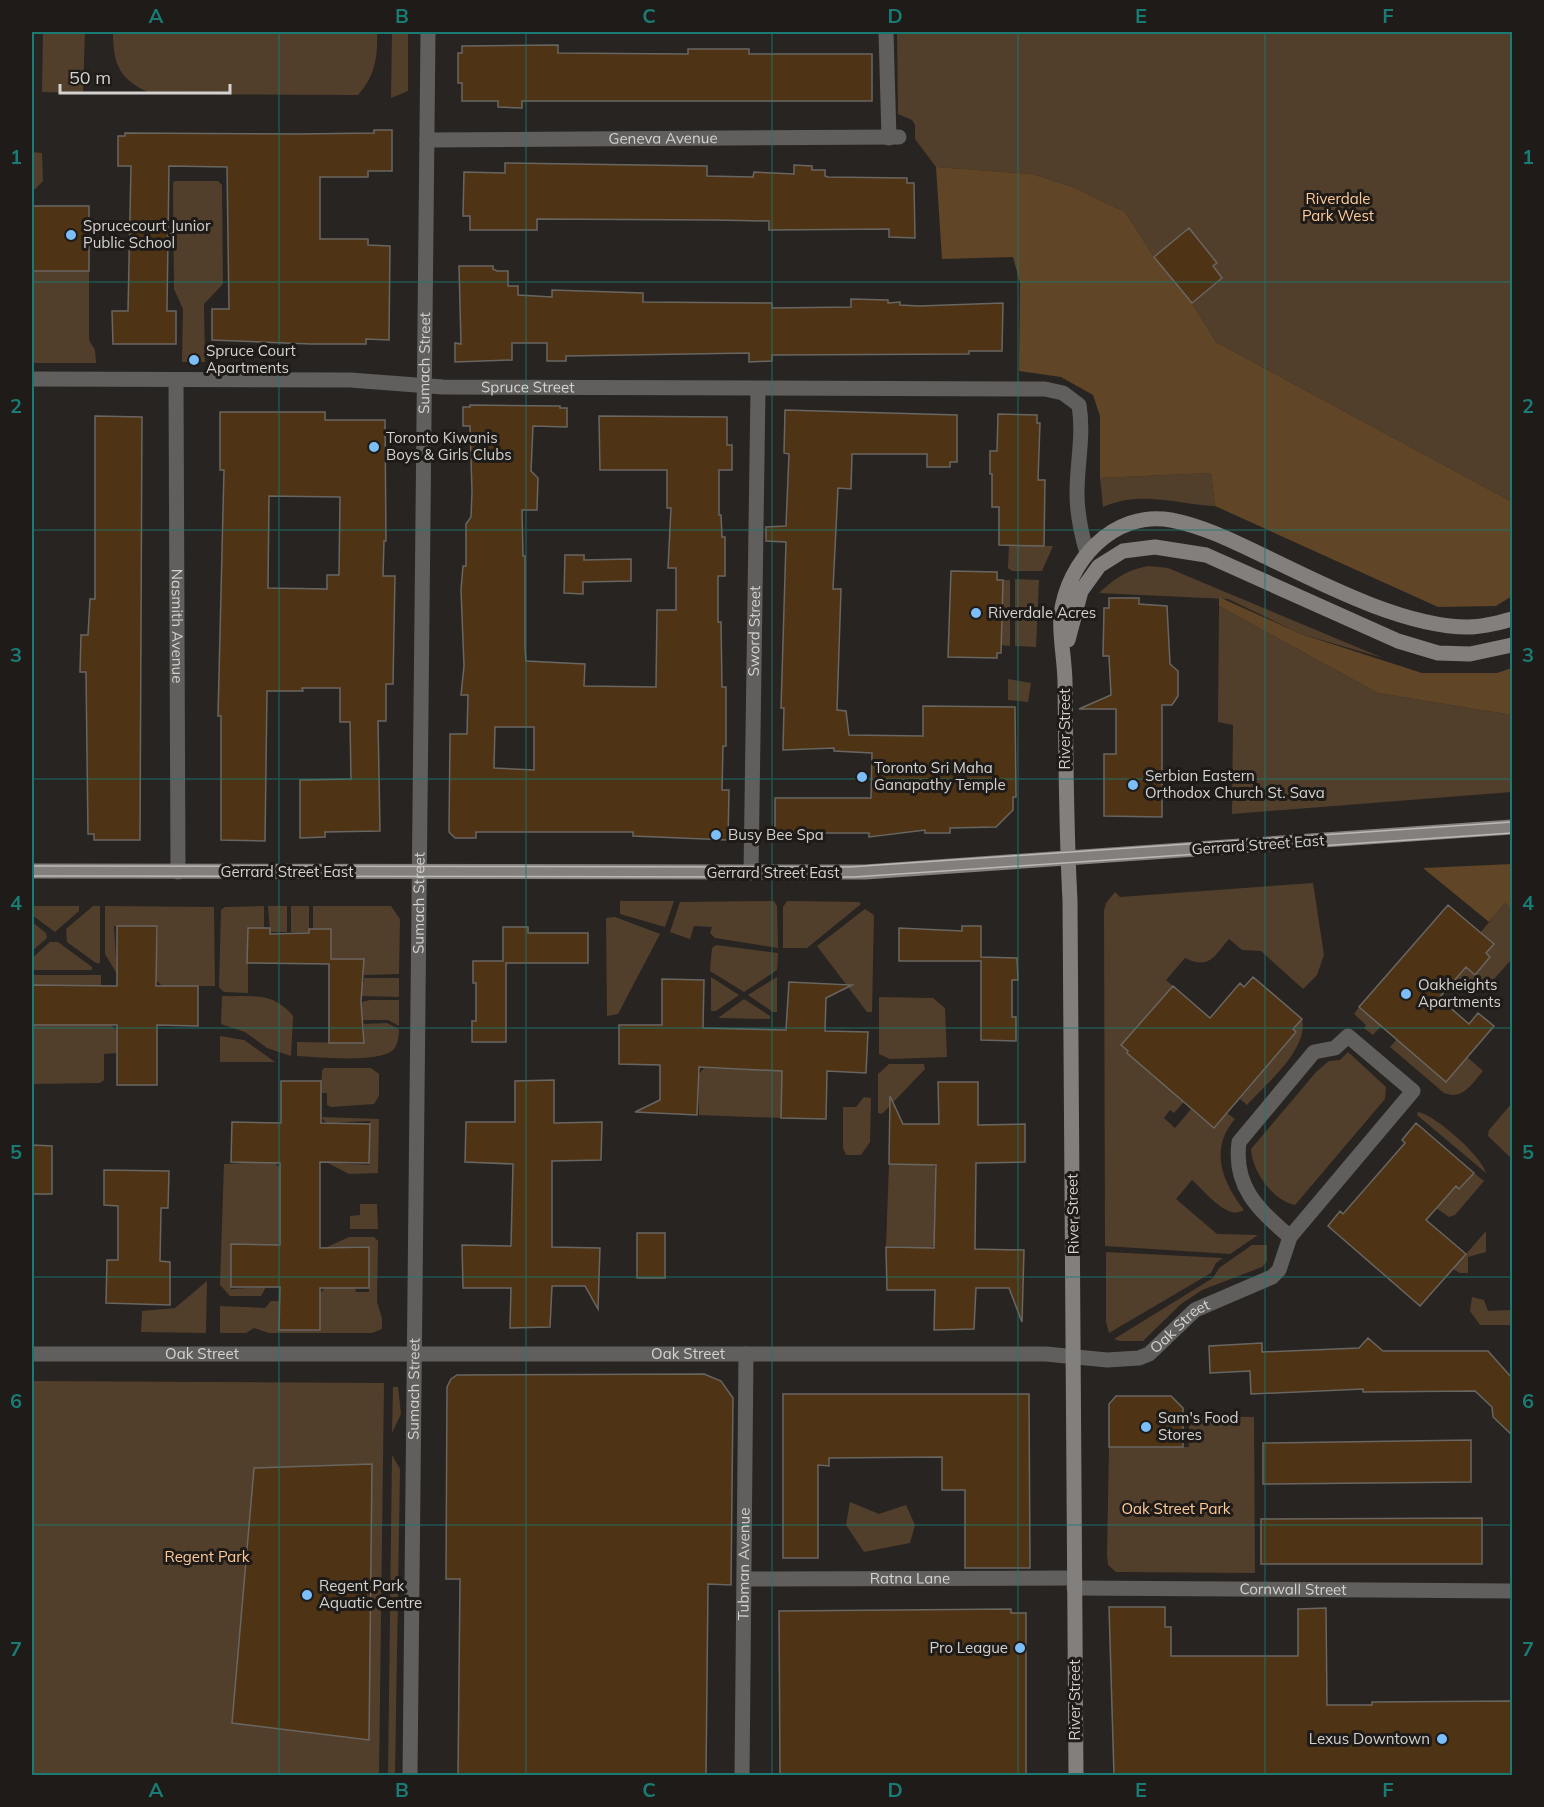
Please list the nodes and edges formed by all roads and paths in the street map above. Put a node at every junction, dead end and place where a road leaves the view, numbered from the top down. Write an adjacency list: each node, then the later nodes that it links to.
1 (428, 32): 3 (street, Sumach Street)
2 (886, 32): 3 (street, Geneva Avenue)
3 (427, 140): 6 (street, Sumach Street)
4 (32, 379): 5 (street, Spruce Street)
5 (176, 380): 6 (street, Spruce Street); 15 (street, Nasmith Avenue)
6 (423, 385): 7 (street, Spruce Street); 16 (street, Sumach Street)
7 (758, 389): 8 (street, Spruce Street); 17 (street, Sword Street)
8 (1087, 553): 9 (main road, River Street); 11 (main road, River Street)
9 (1512, 619)
10 (1512, 645): 11 (main road, River Street)
11 (1065, 654): 13 (main road, River Street)
12 (1512, 827): 13 (main road, Gerrard Street East)
13 (1067, 858): 17 (main road, Gerrard Street East); 22 (main road, River Street)
14 (32, 871): 15 (main road, Gerrard Street East)
15 (178, 872): 16 (main road, Gerrard Street East)
16 (418, 872): 17 (main road, Gerrard Street East); 20 (street, Sumach Street)
17 (751, 873)
18 (1290, 1237): 18 (street, Oak Street); 22 (street, Oak Street)
19 (32, 1354): 20 (street, Oak Street)
20 (414, 1354): 21 (street, Oak Street); 26 (street, Sumach Street)
21 (746, 1354): 22 (street, Oak Street); 23 (street, Tubman Avenue)
22 (1074, 1357): 24 (main road, River Street)
23 (745, 1579): 24 (street, Ratna Lane); 27 (street, Tubman Avenue)
24 (1074, 1583): 25 (street, Cornwall Street); 28 (main road, River Street)
25 (1512, 1591)
26 (410, 1776)
27 (742, 1776)
28 (1076, 1776)

